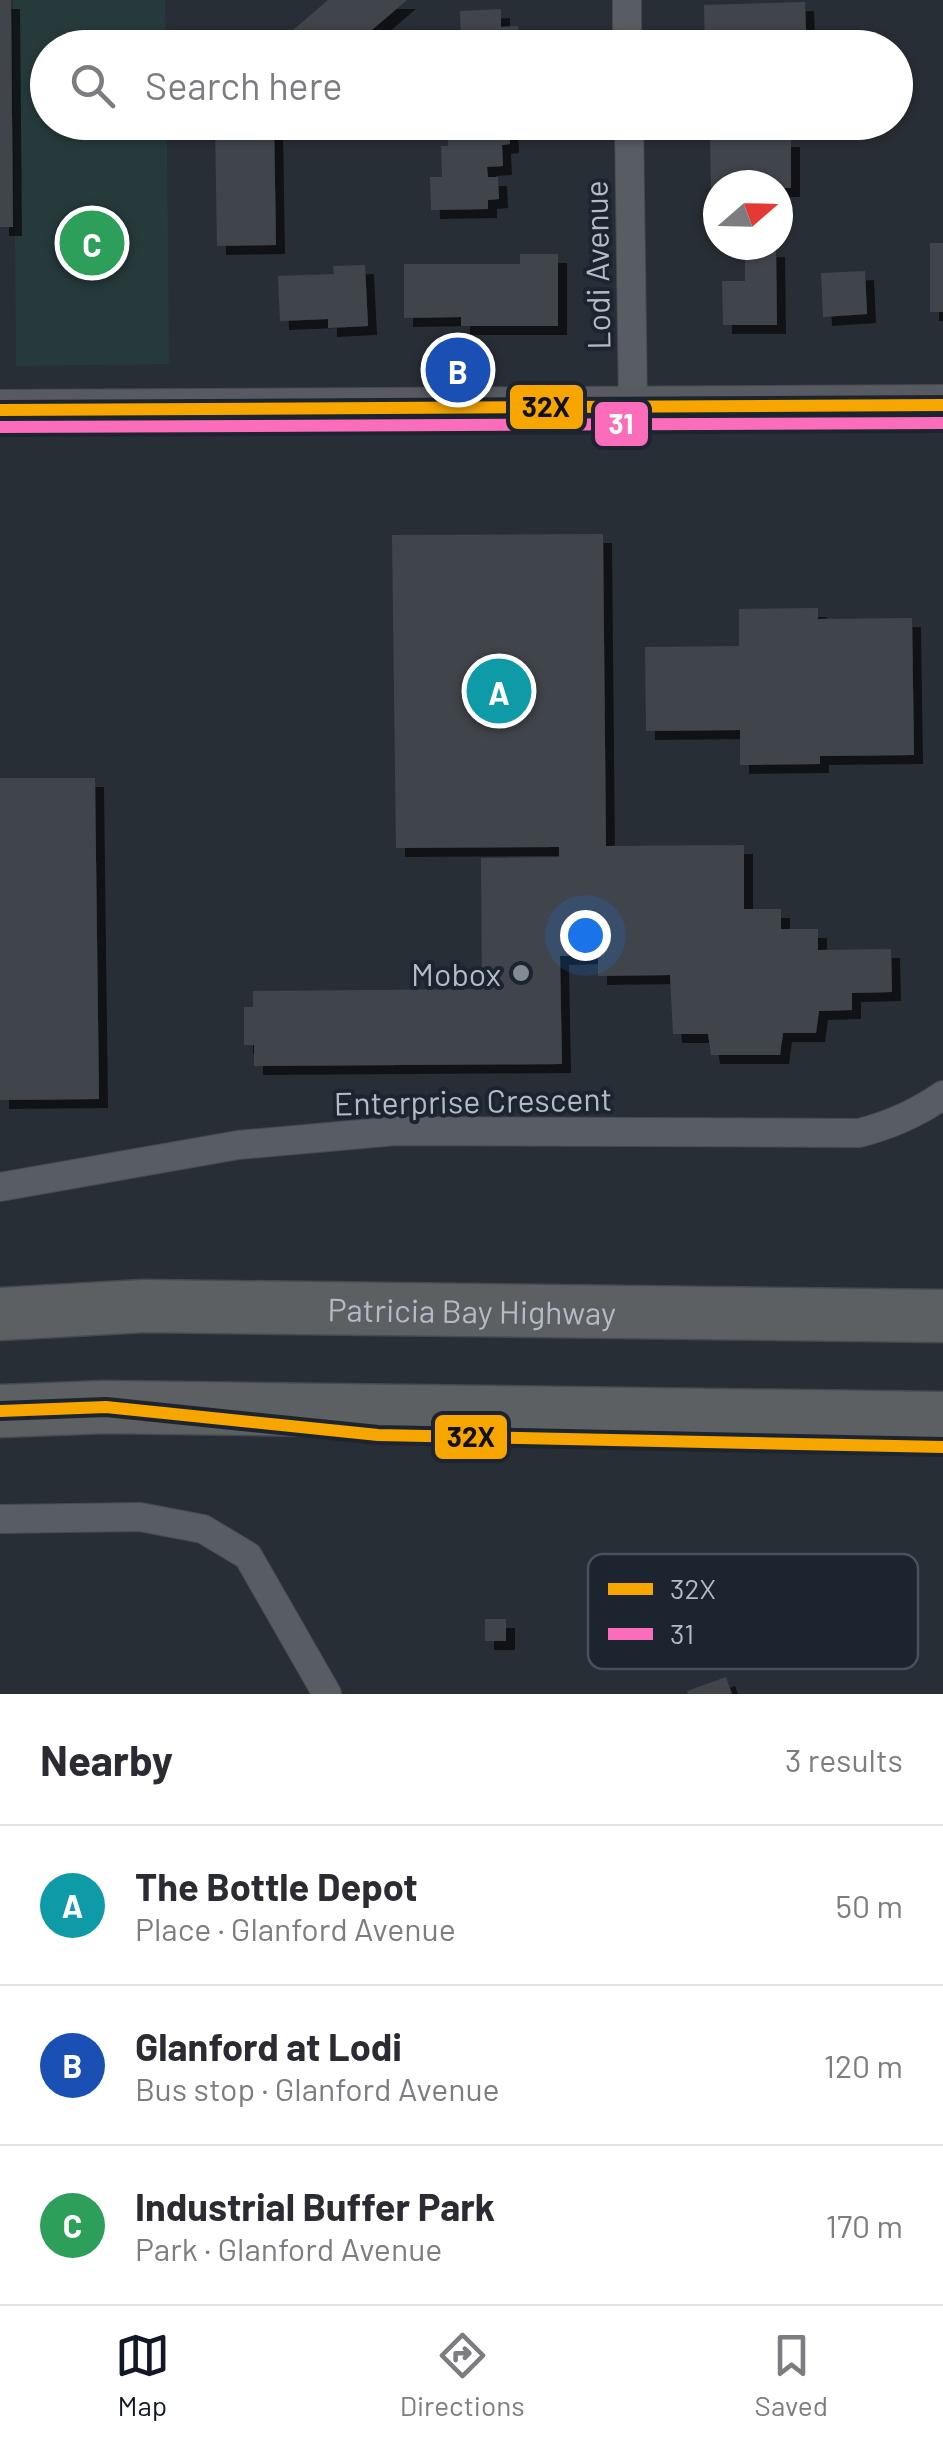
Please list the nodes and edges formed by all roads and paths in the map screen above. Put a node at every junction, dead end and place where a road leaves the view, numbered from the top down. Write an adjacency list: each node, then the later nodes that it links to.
1 (627, 0): 2 (street)
2 (628, 30)
3 (628, 140): 5 (street, Lodi Avenue)
4 (943, 405): 5 (main road)
5 (633, 406): 6 (main road)
6 (0, 410)
7 (943, 1096): 8 (street, Enterprise Crescent)
8 (0, 1187)
9 (0, 1314): 10 (highway, Patricia Bay Highway)
10 (943, 1316)
11 (106, 1407): 12 (highway); 13 (highway); 14 (highway)
12 (0, 1411)
13 (943, 1418)
14 (943, 1447)
15 (0, 1520): 16 (street)
16 (327, 1694)

